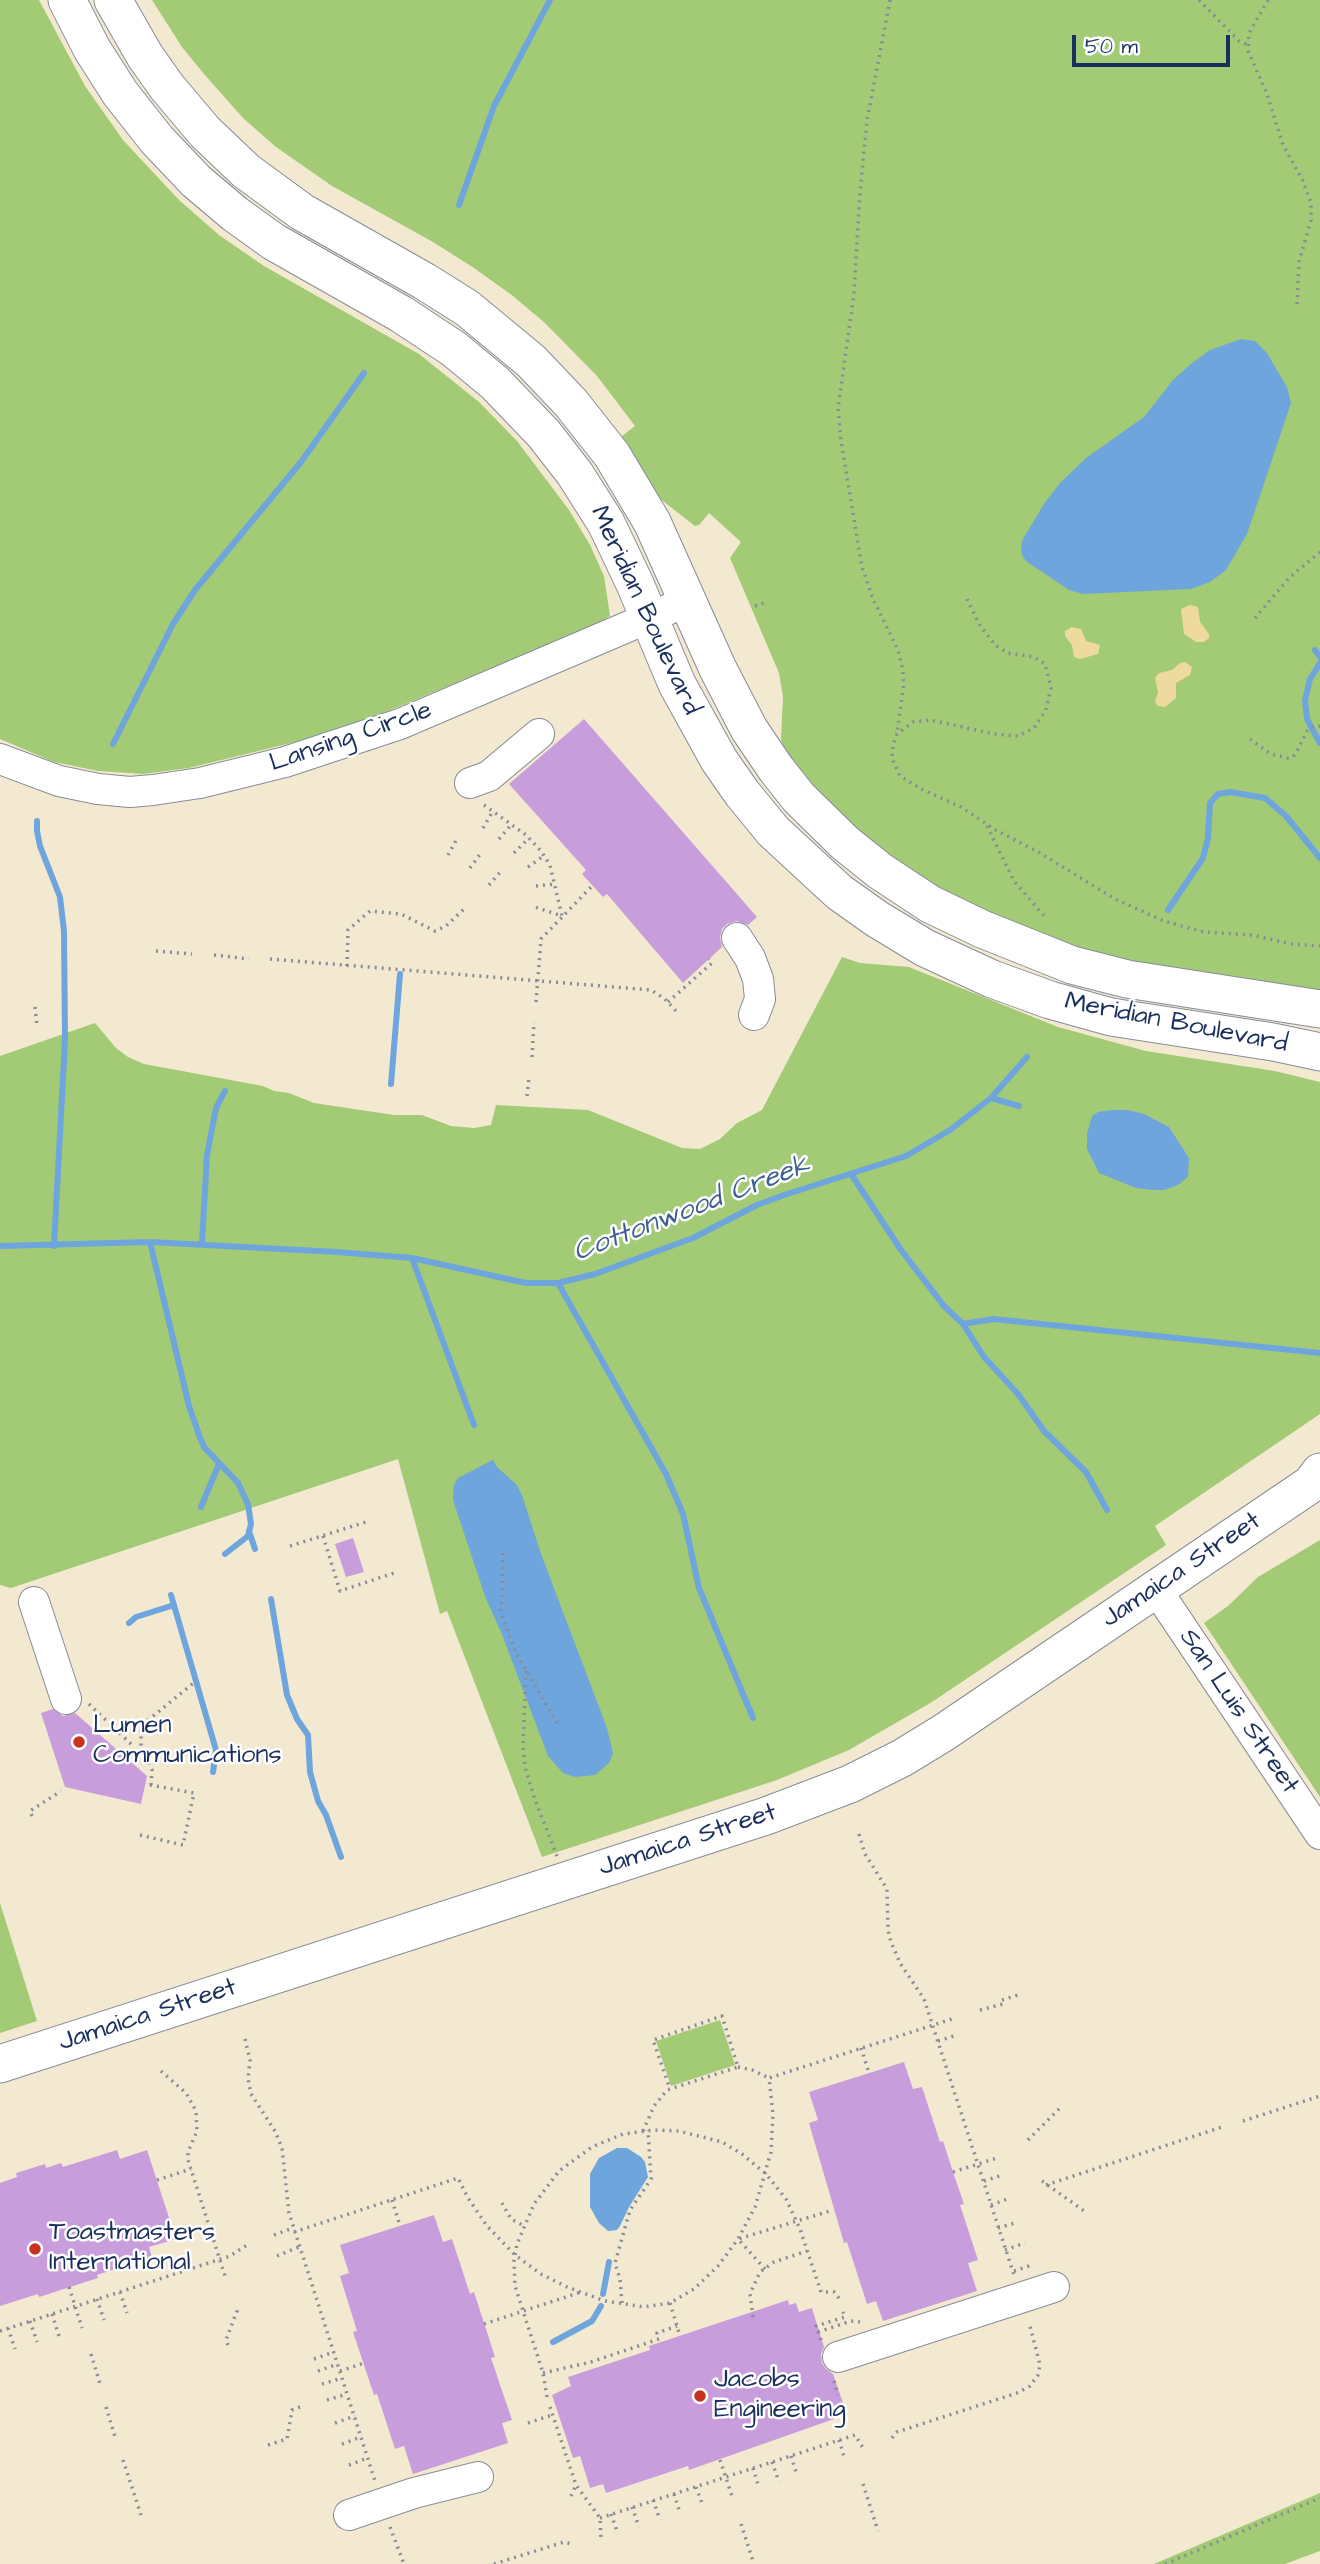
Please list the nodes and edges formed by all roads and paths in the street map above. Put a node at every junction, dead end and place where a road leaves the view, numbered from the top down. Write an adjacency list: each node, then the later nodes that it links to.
1 (67, 0): 14 (main road, Meridian Boulevard)
2 (113, 0): 10 (main road, Meridian Boulevard)
3 (890, 0): 17 (path)
4 (1199, 0): 6 (path)
5 (1268, 0): 6 (path)
6 (1248, 46): 7 (path)
7 (1297, 305)
8 (1320, 552): 13 (path)
9 (967, 599): 17 (path)
10 (688, 601): 14 (street, Lansing Circle); 56 (main road, Meridian Boulevard)
11 (767, 601): 12 (path)
12 (755, 606)
13 (1255, 618)
14 (650, 619): 19 (street, Lansing Circle); 61 (main road, Meridian Boulevard)
15 (1320, 726): 18 (path)
16 (539, 734): 20 (street)
17 (897, 734): 23 (path)
18 (1250, 739)
19 (0, 759)
20 (473, 792): 21 (path)
21 (493, 811): 22 (path); 24 (path)
22 (512, 824): 26 (path); 27 (path)
23 (986, 824): 42 (path); 44 (path)
24 (483, 828)
25 (457, 837): 30 (path)
26 (529, 838): 29 (path); 31 (path)
27 (499, 839)
28 (481, 853): 33 (path)
29 (514, 853)
30 (448, 855)
31 (545, 855): 32 (path); 35 (path)
32 (528, 867)
33 (470, 868)
34 (502, 870): 36 (path)
35 (556, 884): 37 (path); 41 (path)
36 (489, 885)
37 (536, 886)
38 (593, 886): 41 (path)
39 (535, 907): 41 (path)
40 (464, 909): 51 (path)
41 (562, 916): 52 (path)
42 (1046, 918)
43 (737, 938): 58 (street)
44 (1320, 947)
45 (156, 951): 46 (path)
46 (192, 954)
47 (214, 955): 48 (path)
48 (249, 958)
49 (270, 959): 51 (path)
50 (709, 959): 54 (path)
51 (347, 966): 52 (path)
52 (538, 982): 53 (path); 54 (path)
53 (536, 1002)
54 (668, 1002): 57 (path)
55 (35, 1007): 60 (path)
56 (1320, 1009)
57 (677, 1012)
58 (754, 1015)
59 (534, 1022): 62 (path)
60 (37, 1025)
61 (1320, 1052)
62 (532, 1057)
63 (529, 1077): 64 (path)
64 (527, 1096)
65 (1317, 1479): 73 (main road, Jamaica Street)
66 (366, 1522): 67 (path)
67 (323, 1536): 68 (path); 72 (path)
68 (290, 1546)
69 (503, 1553): 75 (path)
70 (394, 1573): 72 (path)
71 (345, 1574): 72 (path)
72 (336, 1577)
73 (1156, 1589): 85 (street, San Luis Street); 87 (main road, Jamaica Street)
74 (34, 1602): 77 (street)
75 (526, 1671): 78 (path); 87 (path)
76 (196, 1681): 81 (path)
77 (66, 1699): 79 (path)
78 (559, 1726)
79 (131, 1744)
80 (145, 1784): 81 (path)
81 (151, 1785): 86 (path)
82 (61, 1791): 83 (path)
83 (32, 1816)
84 (859, 1834): 91 (path)
85 (1320, 1834)
86 (141, 1835)
87 (567, 1880): 96 (main road, Jamaica Street)
88 (1018, 1995): 89 (path)
89 (980, 2010)
90 (952, 2019): 91 (path)
91 (933, 2025): 94 (path); 95 (path)
92 (957, 2035): 94 (path)
93 (245, 2039): 127 (path)
94 (937, 2041): 109 (path)
95 (861, 2048): 99 (path); 100 (path)
96 (0, 2064)
97 (738, 2067): 100 (path); 101 (path); 101 (path)
98 (161, 2071): 110 (path)
99 (869, 2073)
100 (769, 2078): 112 (path)
101 (670, 2089): 106 (path)
102 (1320, 2096): 104 (path)
103 (1060, 2108): 107 (path)
104 (1243, 2121)
105 (1222, 2127): 121 (path)
106 (645, 2131): 112 (path); 124 (path); 149 (path)
107 (1028, 2140)
108 (997, 2158): 109 (path)
109 (978, 2164): 111 (path); 115 (path)
110 (191, 2169): 114 (path); 137 (path)
111 (953, 2172)
112 (766, 2174): 122 (path); 129 (path)
113 (1003, 2175): 115 (path)
114 (157, 2180)
115 (984, 2182): 119 (path)
116 (1010, 2198): 119 (path)
117 (392, 2200): 125 (path); 127 (path); 135 (path)
118 (502, 2203): 124 (path)
119 (991, 2205): 126 (path)
120 (833, 2210): 122 (path)
121 (1087, 2213)
122 (797, 2222): 129 (path); 133 (path)
123 (1018, 2222): 126 (path)
124 (524, 2225): 135 (path)
125 (400, 2226)
126 (998, 2228): 134 (path)
127 (294, 2230): 128 (path); 132 (path)
128 (274, 2235)
129 (738, 2239): 139 (path); 150 (path)
130 (1025, 2243): 134 (path)
131 (247, 2245): 137 (path)
132 (299, 2247): 136 (path); 170 (path)
133 (807, 2250): 139 (path); 148 (path)
134 (1006, 2250): 140 (path)
135 (515, 2255): 146 (path); 154 (path)
136 (277, 2256)
137 (220, 2259): 141 (path); 145 (path)
138 (1032, 2265): 140 (path)
139 (765, 2269): 157 (path)
140 (1013, 2272): 142 (path)
141 (226, 2279)
142 (1017, 2285)
143 (69, 2287): 151 (path)
144 (1054, 2287): 175 (street)
145 (120, 2292): 147 (path); 155 (path)
146 (581, 2292): 150 (path); 154 (path)
147 (97, 2299): 151 (path); 158 (path)
148 (841, 2301)
149 (622, 2303)
150 (670, 2303): 161 (path)
151 (75, 2306): 156 (path); 163 (path)
152 (236, 2307): 168 (path)
153 (1026, 2310): 193 (path)
154 (523, 2311): 160 (path); 178 (path)
155 (127, 2313)
156 (52, 2314): 159 (path); 165 (path)
157 (753, 2317)
158 (104, 2320)
159 (30, 2321): 162 (path); 167 (path)
160 (484, 2324)
161 (677, 2326): 166 (path); 178 (path)
162 (8, 2328): 164 (path); 169 (path)
163 (82, 2328)
164 (0, 2331)
165 (59, 2336)
166 (680, 2336)
167 (37, 2342)
168 (228, 2346)
169 (15, 2349)
170 (334, 2352): 172 (path); 173 (path)
171 (91, 2354): 181 (path)
172 (314, 2359)
173 (338, 2364): 176 (path); 177 (path)
174 (364, 2364): 177 (path)
175 (841, 2365)
176 (318, 2371)
177 (340, 2371): 179 (path)
178 (543, 2373): 183 (path)
179 (342, 2378): 180 (path); 182 (path)
180 (322, 2384)
181 (101, 2387)
182 (347, 2394): 184 (path); 189 (path)
183 (547, 2397)
184 (327, 2400)
185 (106, 2407): 194 (path)
186 (300, 2407): 197 (path)
187 (550, 2407): 188 (path)
188 (553, 2415): 191 (path); 212 (path)
189 (355, 2416): 190 (path); 192 (path)
190 (335, 2423)
191 (528, 2424)
192 (361, 2437): 196 (path); 200 (path)
193 (892, 2438)
194 (116, 2440)
195 (839, 2440): 198 (path); 199 (path); 203 (path)
196 (342, 2444)
197 (268, 2445)
198 (865, 2451)
199 (791, 2456): 204 (path); 207 (path)
200 (368, 2458): 205 (path); 214 (path)
201 (122, 2460): 225 (path)
202 (720, 2460): 209 (path)
203 (845, 2460)
204 (772, 2462): 206 (path); 210 (path)
205 (349, 2465)
206 (753, 2468): 209 (path); 215 (path)
207 (797, 2475)
208 (478, 2477): 226 (street)
209 (726, 2477): 213 (path); 218 (path)
210 (779, 2482)
211 (863, 2484): 232 (path)
212 (576, 2485): 217 (path); 227 (path)
213 (696, 2487): 216 (path); 221 (path)
214 (378, 2488)
215 (759, 2488)
216 (674, 2494): 220 (path); 223 (path)
217 (571, 2496)
218 (732, 2496)
219 (1320, 2498): 240 (path)
220 (653, 2500): 222 (path); 228 (path)
221 (703, 2506)
222 (632, 2507): 224 (path); 231 (path)
223 (680, 2513)
224 (611, 2514): 227 (path); 233 (path)
225 (141, 2515)
226 (349, 2515)
227 (600, 2518): 234 (path)
228 (660, 2520)
229 (389, 2523): 236 (path)
230 (741, 2524): 239 (path)
231 (639, 2527)
232 (878, 2531)
233 (618, 2534)
234 (601, 2539)
235 (571, 2544): 238 (path)
236 (402, 2561): 237 (path)
237 (395, 2564)
238 (495, 2564)
239 (754, 2564)
240 (1165, 2564)

